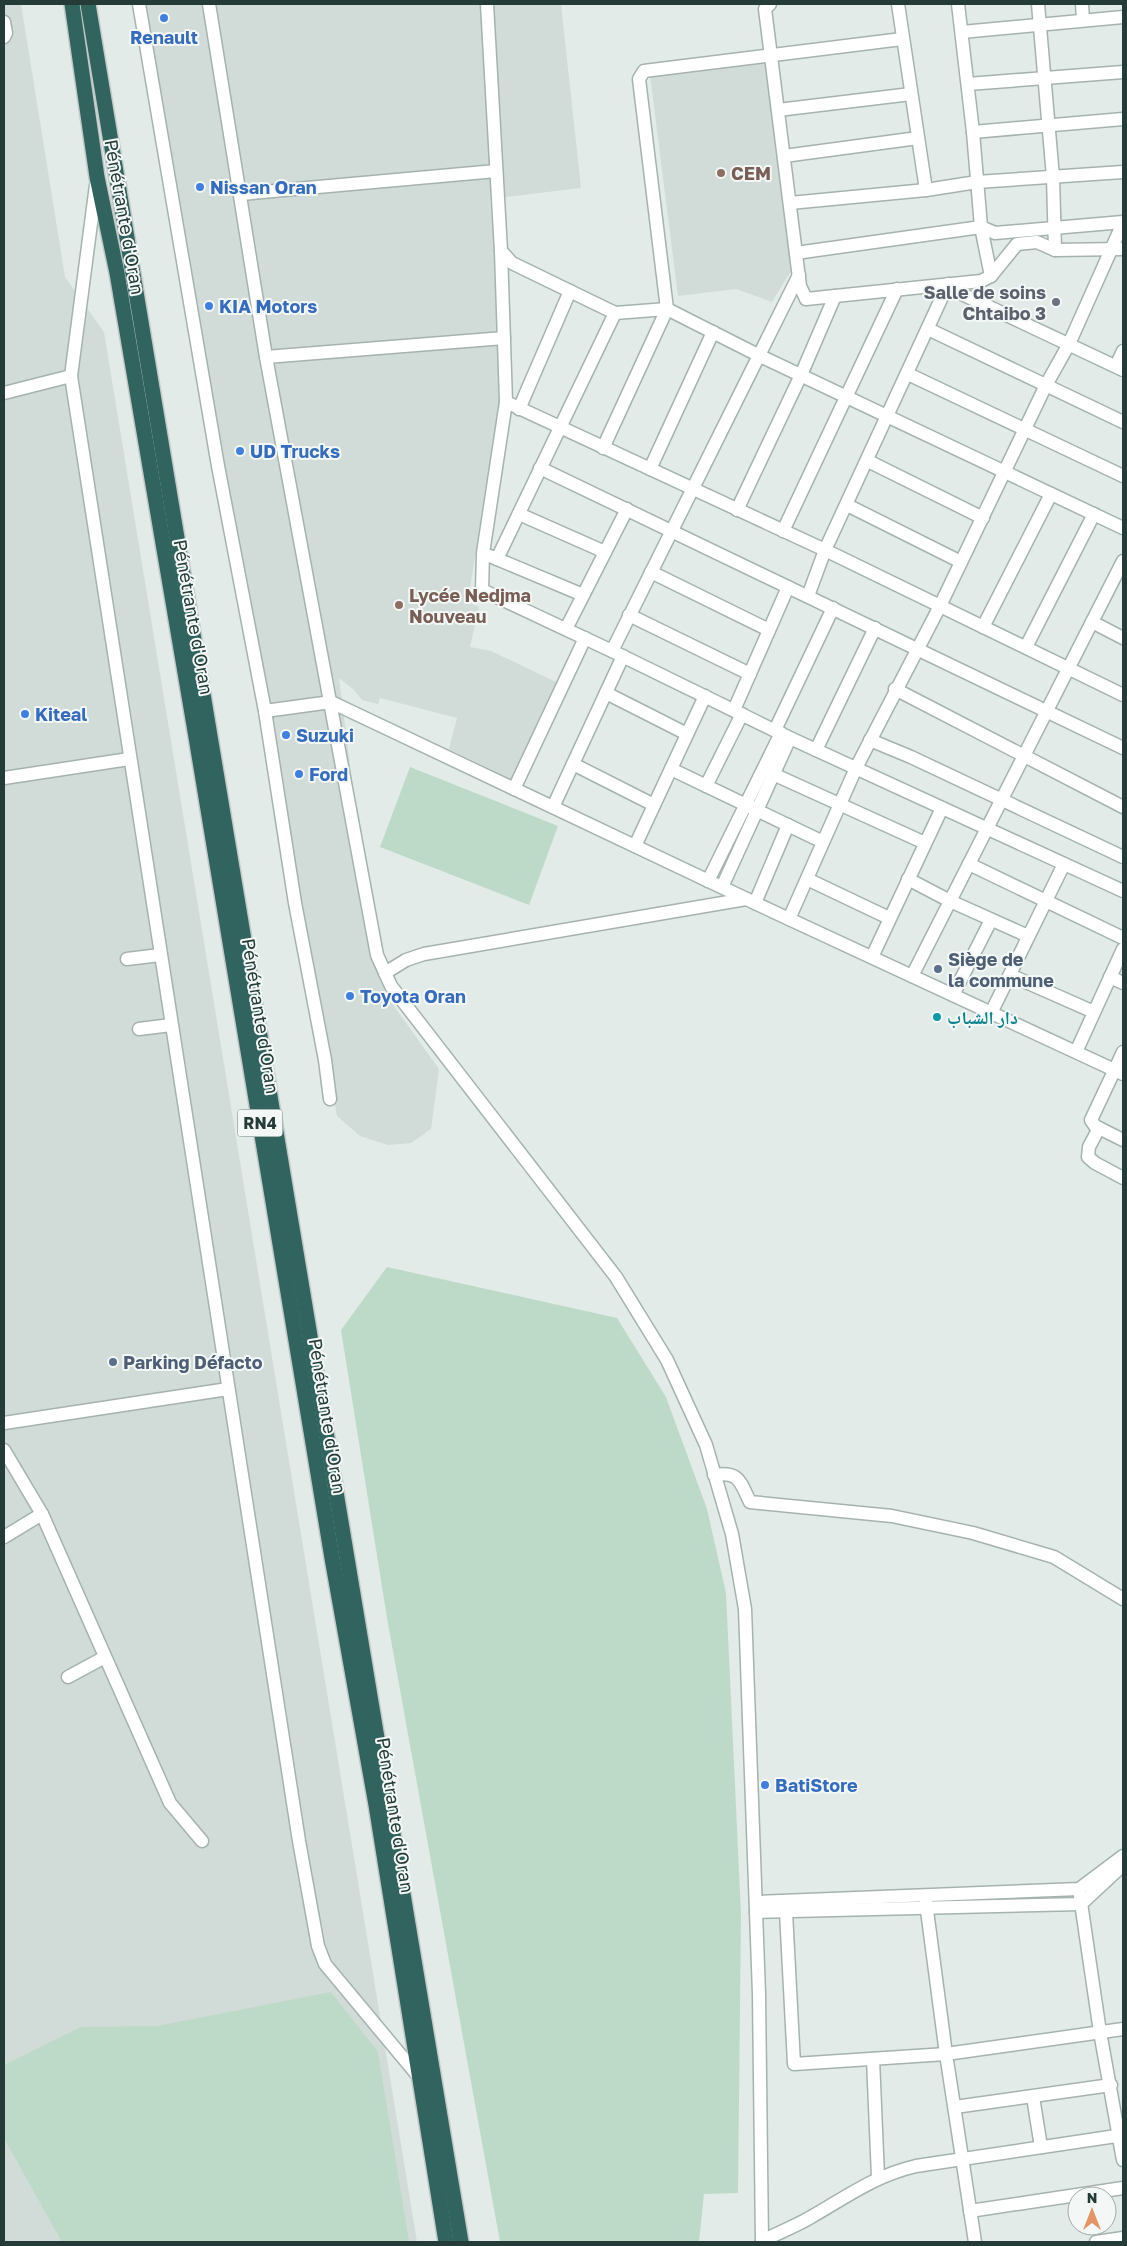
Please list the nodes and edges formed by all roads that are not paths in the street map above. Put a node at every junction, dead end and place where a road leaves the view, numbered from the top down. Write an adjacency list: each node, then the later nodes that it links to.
1 (72, 4): 31 (highway, Pénétrante d'Oran / RN4)
2 (88, 4): 220 (highway, Pénétrante d'Oran / RN4)
3 (139, 4): 120 (street)
4 (209, 4): 35 (street)
5 (487, 4): 29 (street)
6 (770, 4): 18 (street)
7 (898, 4): 17 (street)
8 (958, 4): 15 (street)
9 (1038, 4): 14 (street)
10 (1082, 4): 12 (street)
11 (1123, 17): 12 (street)
12 (1083, 20): 14 (street)
13 (4, 22): 16 (street)
14 (1040, 24): 15 (street); 20 (street)
15 (962, 32): 21 (street)
16 (4, 37)
17 (902, 39): 18 (street); 22 (street)
18 (771, 54): 23 (street); 50 (street)
19 (1123, 72): 20 (street)
20 (1044, 78): 21 (street); 25 (street)
21 (968, 84): 26 (street)
22 (911, 94): 23 (street); 27 (street)
23 (778, 110): 28 (street)
24 (1123, 118): 25 (street)
25 (1049, 125): 26 (street); 32 (street)
26 (973, 132): 33 (street)
27 (918, 138): 28 (street); 34 (street)
28 (784, 156): 36 (street)
29 (496, 171): 35 (street); 42 (street)
30 (1123, 172): 32 (street)
31 (97, 177): 62 (street); 207 (highway, Pénétrante d'Oran / RN4)
32 (1053, 177): 33 (street); 39 (street)
33 (977, 182): 34 (street); 38 (street)
34 (926, 190): 36 (street)
35 (240, 194): 58 (street)
36 (790, 203): 43 (street)
37 (1123, 223): 39 (street); 41 (street)
38 (981, 228): 39 (street); 43 (street); 45 (street)
39 (1055, 228): 40 (street)
40 (1055, 250): 41 (street); 45 (street)
41 (1117, 250): 55 (street)
42 (501, 251): 48 (street); 54 (street)
43 (796, 253): 44 (street)
44 (798, 274): 49 (street); 57 (street)
45 (991, 276): 46 (street)
46 (948, 285): 47 (street); 52 (street); 55 (street)
47 (897, 290): 49 (street); 65 (street)
48 (570, 291): 51 (street); 67 (street)
49 (835, 296): 61 (street)
50 (667, 308): 51 (street); 53 (street); 72 (street)
51 (615, 312): 70 (street)
52 (928, 329): 60 (street); 63 (street)
53 (713, 332): 57 (street); 75 (street)
54 (504, 338): 58 (street); 66 (street)
55 (1069, 344): 59 (street); 63 (street)
56 (1123, 351): 59 (street)
57 (758, 355): 61 (street); 78 (street)
58 (266, 357): 118 (street)
59 (1120, 368)
60 (908, 374): 68 (street); 71 (street)
61 (801, 375): 65 (street); 82 (street)
62 (71, 376): 64 (street); 128 (street)
63 (1046, 385): 69 (street); 71 (street)
64 (4, 393)
65 (848, 396): 68 (street); 88 (street)
66 (506, 402): 67 (street); 91 (street)
67 (519, 408): 70 (street)
68 (889, 416): 73 (street); 76 (street)
69 (1123, 422)
70 (560, 428): 72 (street); 74 (street)
71 (1025, 430): 76 (street); 77 (street)
72 (603, 448): 75 (street)
73 (868, 461): 80 (street); 85 (street)
74 (540, 468): 81 (street); 83 (street)
75 (650, 469): 78 (street)
76 (1005, 472): 79 (street); 85 (street)
77 (1123, 476)
78 (692, 489): 82 (street); 87 (street)
79 (1051, 494): 84 (street); 103 (street)
80 (847, 505): 89 (street); 94 (street)
81 (626, 509): 87 (street); 90 (street)
82 (738, 510): 88 (street)
83 (518, 514): 90 (street); 92 (street)
84 (1094, 514): 86 (street); 109 (street)
85 (983, 518): 94 (street)
86 (1123, 528)
87 (671, 531): 95 (street); 96 (street)
88 (783, 531): 89 (street)
89 (825, 550): 98 (street); 99 (street)
90 (605, 552): 97 (street)
91 (483, 554): 92 (street); 105 (street)
92 (497, 559): 97 (street)
93 (1123, 561): 102 (street)
94 (961, 562): 99 (street)
95 (651, 572): 101 (street); 106 (street)
96 (788, 586): 98 (street); 106 (street)
97 (583, 595): 105 (street)
98 (808, 596): 100 (street)
99 (940, 606): 103 (street); 110 (street)
100 (833, 608): 104 (street); 123 (street)
101 (630, 615): 111 (street); 113 (street)
102 (1092, 622): 108 (street); 112 (street)
103 (984, 627): 109 (street)
104 (875, 628): 110 (street); 126 (street)
105 (566, 629): 107 (street)
106 (769, 630): 113 (street)
107 (585, 638): 111 (street); 135 (street)
108 (1123, 638)
109 (1026, 647): 112 (street)
110 (917, 648): 114 (street); 119 (street)
111 (617, 653): 115 (street); 117 (street)
112 (1069, 668): 116 (street); 119 (street)
113 (750, 674): 121 (street)
114 (896, 689): 124 (street); 127 (street)
115 (606, 692): 122 (street); 129 (street)
116 (1123, 695)
117 (705, 696): 121 (street); 122 (street)
118 (331, 702): 120 (street); 135 (street); 168 (street)
119 (1047, 710): 125 (street); 127 (street)
120 (265, 712): 181 (street)
121 (738, 712): 123 (street); 134 (street)
122 (687, 734): 131 (street)
123 (782, 734): 126 (street); 132 (street); 141 (street)
124 (870, 740): 130 (street); 136 (street)
125 (1123, 748)
126 (816, 750): 130 (street)
127 (1024, 755): 136 (street); 139 (street)
128 (130, 759): 133 (street); 165 (street)
129 (573, 764): 138 (street); 140 (street)
130 (856, 768): 137 (street); 142 (street)
131 (671, 769): 134 (street); 138 (street)
132 (773, 774): 137 (street); 141 (street)
133 (4, 778)
134 (706, 786): 141 (street)
135 (514, 789): 140 (street)
136 (1001, 800): 144 (street); 148 (street)
137 (840, 804): 145 (street); 146 (street)
138 (654, 805): 147 (street)
139 (1123, 806)
140 (553, 808): 147 (street)
141 (750, 808): 143 (street); 151 (street); 154 (street)
142 (942, 808): 144 (street); 146 (street)
143 (788, 825): 145 (street); 156 (street)
144 (987, 829): 149 (street); 150 (street)
145 (823, 842): 152 (street)
146 (926, 843): 153 (street)
147 (635, 846): 151 (street)
148 (1123, 857)
149 (969, 864): 157 (street); 158 (street)
150 (1064, 864): 155 (street); 158 (street)
151 (708, 880): 154 (street)
152 (807, 880): 159 (street); 160 (street)
153 (908, 880): 157 (street); 159 (street)
154 (722, 887): 156 (street)
155 (1123, 892)
156 (750, 901): 160 (street); 168 (street)
157 (950, 901): 161 (street); 170 (street)
158 (1046, 901): 162 (street); 163 (street)
159 (889, 918): 166 (street)
160 (789, 919): 166 (street)
161 (991, 920): 162 (street); 173 (street)
162 (1028, 936): 169 (street)
163 (1123, 938)
164 (1123, 949): 171 (street)
165 (160, 955): 167 (street); 176 (street)
166 (872, 957): 170 (street)
167 (127, 959)
168 (385, 973): 188 (street)
169 (1010, 975): 174 (street); 175 (street)
170 (912, 976): 173 (street)
171 (1110, 977): 172 (street); 174 (street)
172 (1123, 983)
173 (953, 995): 175 (street)
174 (1094, 1012): 178 (street)
175 (991, 1013): 178 (street)
176 (171, 1025): 177 (street); 185 (street)
177 (139, 1030)
178 (1076, 1052): 180 (street)
179 (1123, 1052): 180 (street)
180 (1119, 1072): 182 (street)
181 (330, 1099)
182 (1099, 1128): 183 (street); 184 (street)
183 (1123, 1140)
184 (1123, 1178)
185 (228, 1389): 186 (street); 207 (street)
186 (4, 1423)
187 (4, 1450): 189 (street)
188 (714, 1475): 191 (street); 200 (street)
189 (42, 1514): 190 (street); 192 (street)
190 (4, 1537)
191 (1123, 1599)
192 (105, 1657): 193 (street); 194 (street)
193 (68, 1677)
194 (202, 1841)
195 (1123, 1856): 197 (street)
196 (1123, 1865): 199 (street)
197 (1079, 1889): 198 (street); 199 (street)
198 (926, 1895): 200 (street); 201 (street)
199 (1081, 1904): 201 (street); 204 (street)
200 (756, 1907): 202 (street); 221 (street)
201 (927, 1909): 202 (street); 205 (street)
202 (786, 1912): 206 (street)
203 (1123, 2029): 204 (street)
204 (1100, 2032): 205 (street); 208 (street)
205 (946, 2054): 206 (street); 210 (street)
206 (873, 2059): 215 (street)
207 (419, 2077): 219 (highway, Pénétrante d'Oran / RN4)
208 (1111, 2085): 209 (street); 211 (street)
209 (1033, 2097): 210 (street); 212 (street)
210 (955, 2107): 213 (street)
211 (1121, 2135): 212 (street); 214 (street)
212 (1040, 2147): 213 (street)
213 (963, 2160): 215 (street); 217 (street)
214 (1123, 2160)
215 (878, 2178): 221 (street)
216 (1123, 2188): 217 (street)
217 (970, 2211): 222 (street)
218 (1123, 2238): 223 (street)
219 (446, 2242)
220 (461, 2242)
221 (764, 2242)
222 (975, 2242)
223 (1096, 2242)

